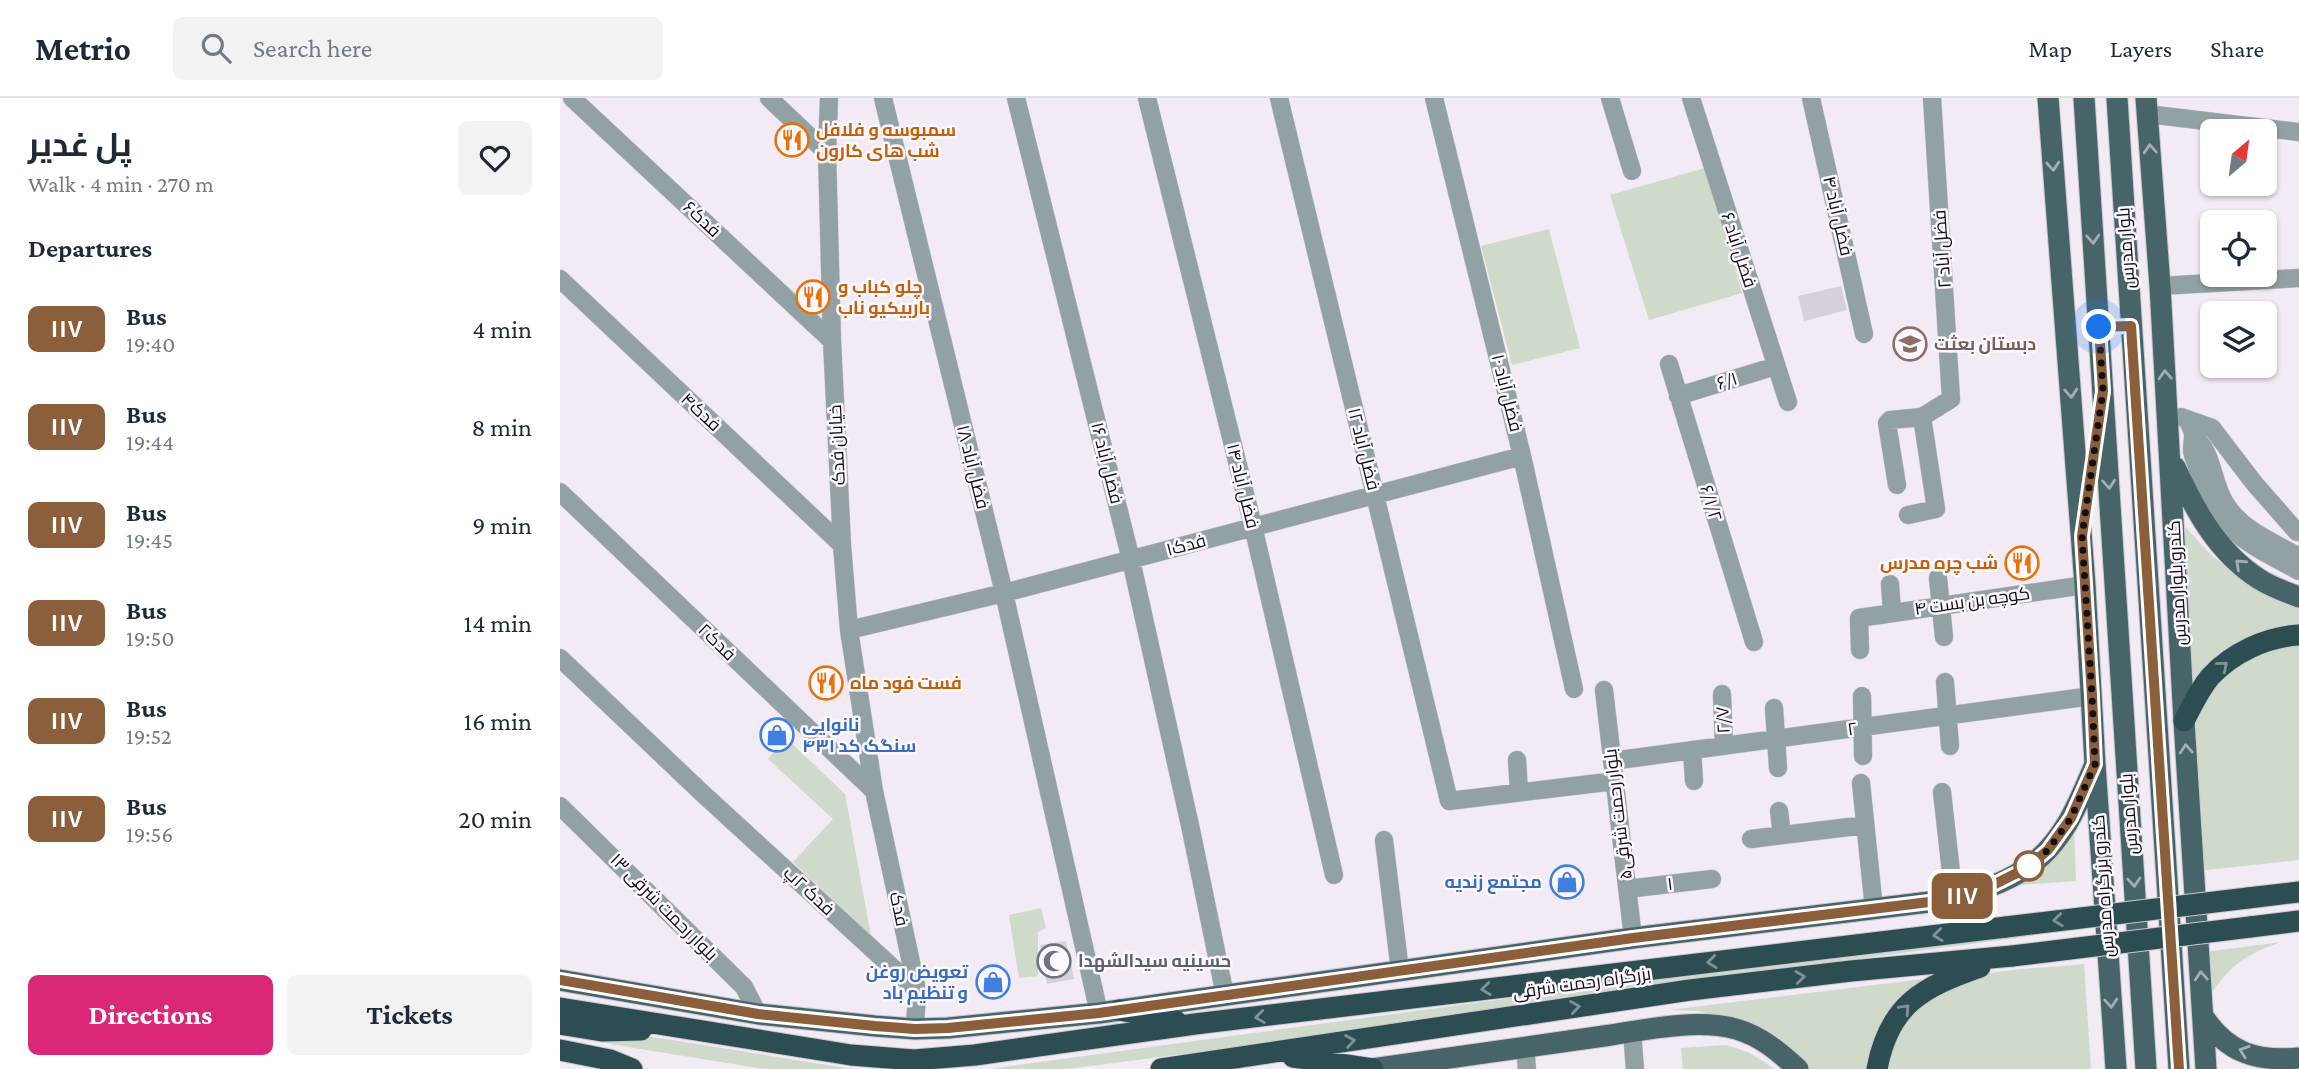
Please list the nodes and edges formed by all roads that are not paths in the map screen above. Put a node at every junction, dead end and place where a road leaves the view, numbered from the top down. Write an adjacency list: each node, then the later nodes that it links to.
1 (572, 98): 26 (street, فدک۶)
2 (769, 98): 18 (street)
3 (829, 98): 18 (street, خیابان فدک)
4 (883, 98): 51 (street, فضل آباد ۱۸)
5 (1016, 98): 46 (street, فضل آباد ۱۶)
6 (1147, 98): 41 (street, فضل آباد ۱۴)
7 (1279, 98): 39 (street, فضل آباد ۱۲)
8 (1434, 98): 36 (street, فضل آباد ۱۰)
9 (1610, 98): 19 (street)
10 (1691, 98): 28 (street, فضل آباد ۶)
11 (1811, 98): 25 (street, فضل آباد ۴)
12 (1932, 98): 33 (street, فضل آباد ۲)
13 (2048, 98): 43 (main road, one-way to 43)
14 (2084, 98): 24 (main road, بلوار مدرس, one-way to 24)
15 (2117, 98): 23 (main road, بلوار مدرس)
16 (2147, 106): 17 (street); 22 (main road, کندرو بلوار مدرس, one-way to 16)
17 (2299, 132)
18 (827, 153): 26 (street, خیابان فدک)
19 (1632, 171)
20 (2299, 278): 22 (street)
21 (560, 279): 44 (street, فدک۴)
22 (2160, 286): 32 (main road, کندرو بلوار مدرس, one-way to 22)
23 (2131, 326): 24 (main road); 128 (main road, بلوار مدرس)
24 (2099, 327): 29 (main road, بلوار مدرس)
25 (1864, 334)
26 (832, 341): 44 (street, خیابان فدک)
27 (1669, 364): 30 (street, ۶/۱/۲)
28 (1776, 366): 30 (street, ۶/۱); 31 (street, فضل آباد ۶)
29 (2103, 391): 43 (main road); 127 (main road, بلوار مدرس, one-way to 127)
30 (1678, 396): 58 (street, ۶/۱/۲)
31 (1788, 402)
32 (2177, 416): 34 (street); 35 (main road, کندرو بلوار مدرس); 42 (street)
33 (1922, 417): 37 (street); 40 (street)
34 (2193, 436): 45 (street); 47 (street)
35 (2169, 455): 52 (main road, one-way to 35); 69 (main road, کندرو بلوار مدرس)
36 (1522, 456): 39 (street, فدک۱); 62 (street, فضل آباد ۱۰)
37 (1897, 485)
38 (560, 492): 83 (street, فدک۲)
39 (1375, 495): 41 (street, فدک۱); 84 (street, فضل آباد ۱۲)
40 (1908, 516)
41 (1253, 526): 46 (street, فدک۱); 92 (street, فضل آباد ۱۴)
42 (2297, 532)
43 (2082, 536): 50 (main road, کندرو بزرگراه مدرس)
44 (842, 545): 55 (street, خیابان فدک)
45 (2299, 557)
46 (1130, 560): 51 (street, فدک۱); 104 (street, فضل آباد ۱۶)
47 (2299, 571)
48 (1938, 578): 53 (street)
49 (1890, 584): 54 (street)
50 (2085, 585): 53 (street, کوچه بن بست ۴); 66 (main road, کندرو بزرگراه مدرس)
51 (1004, 593): 55 (street, فدک۱); 106 (street, فضل آباد ۱۸)
52 (2299, 597)
53 (1941, 606): 54 (street, کوچه بن بست ۴); 57 (street)
54 (1892, 613): 59 (street, کوچه بن بست ۴)
55 (849, 630): 83 (street, خیابان فدک)
56 (2299, 635): 69 (highway, one-way to 56)
57 (1944, 637)
58 (1754, 642)
59 (1860, 650)
60 (560, 657): 103 (street, فدک ۲پ)
61 (1945, 682): 68 (street)
62 (1574, 689)
63 (1604, 690): 77 (street, ۵بلوار رحمت شرقی)
64 (1721, 694): 72 (street, ۲/۷)
65 (1862, 696): 70 (street)
66 (2092, 696): 68 (street, ۲); 78 (main road, کندرو بزرگراه مدرس)
67 (1774, 708): 71 (street)
68 (1948, 716): 70 (street, ۲); 73 (street)
69 (2184, 721): 108 (main road, کندرو بلوار مدرس, one-way to 69)
70 (1862, 727): 71 (street, ۲); 75 (street)
71 (1776, 739): 72 (street, ۲); 79 (street)
72 (1724, 746): 74 (street, ۲)
73 (1950, 746)
74 (1692, 750): 77 (street, ۲); 81 (street)
75 (1863, 756)
76 (1517, 760): 84 (street)
77 (1612, 761): 80 (street, ۵بلوار رحمت شرقی)
78 (2095, 764): 96 (main road); 126 (main road, کندرو بزرگراه مدرس, one-way to 126)
79 (1778, 768)
80 (1615, 781): 84 (street); 94 (street, ۵بلوار رحمت شرقی)
81 (1694, 781)
82 (1861, 783): 88 (street)
83 (874, 791): 103 (street, فدک)
84 (1519, 792)
85 (1942, 792): 96 (street)
86 (560, 806): 107 (street, بلوار رحمت شرقی ۱۳)
87 (1779, 811): 89 (street)
88 (1865, 825): 89 (street); 97 (street)
89 (1782, 835): 90 (street)
90 (1751, 839)
91 (1384, 840): 101 (street)
92 (1334, 875)
93 (1712, 879): 94 (street, ۱)
94 (1627, 889): 99 (street, ۵بلوار رحمت شرقی)
95 (2297, 891): 110 (highway, بزرگراه رحمت شرقی, one-way to 110, bridge)
96 (1954, 899): 97 (main road)
97 (1874, 909): 99 (main road)
98 (2299, 921): 100 (highway, bridge)
99 (1633, 938): 101 (main road)
100 (2011, 956): 116 (highway, بزرگراه رحمت شرقی, one-way to 100); 125 (highway, one-way to 100)
101 (1400, 971): 104 (main road)
102 (560, 980): 107 (main road)
103 (916, 990): 112 (street, فدک)
104 (1225, 995): 106 (main road)
105 (560, 1008): 111 (highway, بزرگراه رحمت شرقی)
106 (1109, 1012): 110 (highway); 112 (main road)
107 (758, 1014): 112 (main road)
108 (2203, 1016): 117 (main road, one-way to 108); 129 (main road, کندرو بلوار مدرس)
109 (560, 1024): 111 (highway)
110 (1195, 1024): 111 (highway, بزرگراه رحمت شرقی)
111 (681, 1028)
112 (915, 1029)
113 (1632, 1032): 114 (main road); 123 (street); 124 (main road)
114 (1525, 1047): 118 (main road); 122 (street)
115 (560, 1050): 119 (highway)
116 (1270, 1053): 120 (highway, بزرگراه رحمت شرقی); 121 (highway)
117 (2299, 1058)
118 (1414, 1066): 121 (main road)
119 (632, 1069)
120 (1161, 1069)
121 (1372, 1069)
122 (1527, 1069)
123 (1635, 1069)
124 (1798, 1069)
125 (1877, 1069)
126 (2116, 1069)
127 (2146, 1069)
128 (2179, 1069)
129 (2206, 1069)

